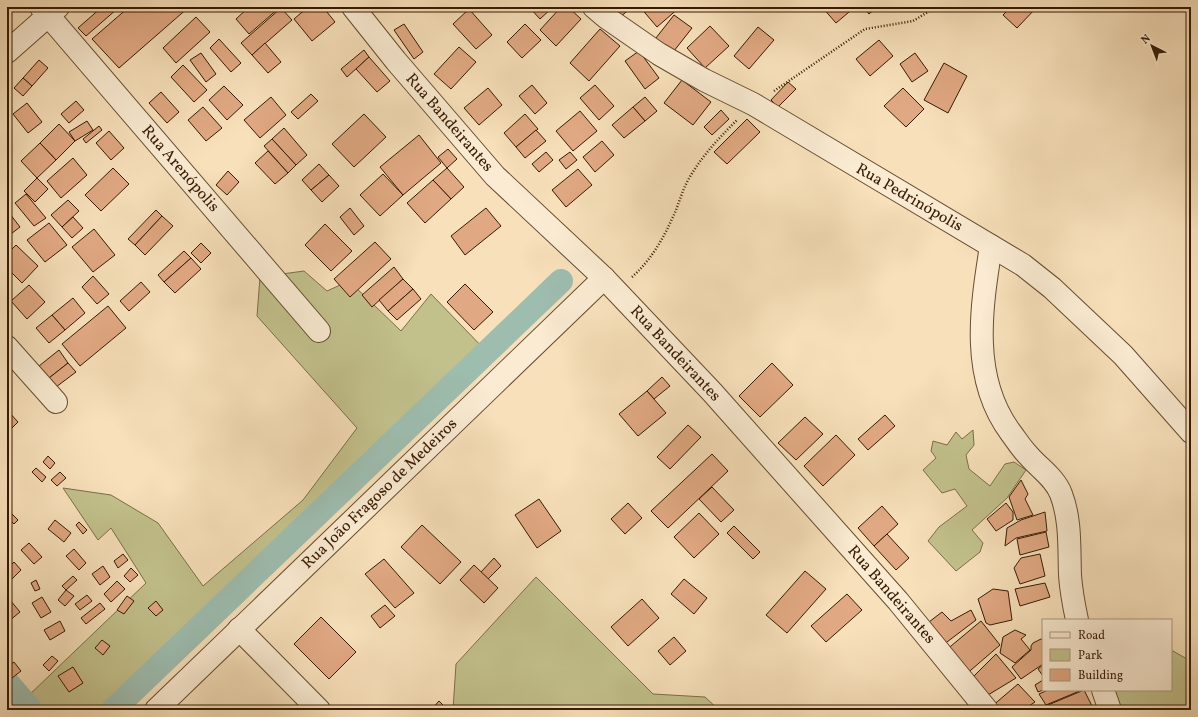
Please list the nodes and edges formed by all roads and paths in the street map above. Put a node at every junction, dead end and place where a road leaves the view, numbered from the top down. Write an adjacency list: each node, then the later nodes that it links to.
1 (353, 7): 8 (street, Rua Bandeirantes)
2 (594, 7): 6 (street, Rua Pedrinópolis)
3 (936, 7): 6 (path)
4 (49, 10): 5 (street); 9 (street, Rua Arenópolis)
5 (7, 52)
6 (753, 104): 7 (street, Rua Pedrinópolis); 8 (path)
7 (991, 246): 12 (street, Rua Pedrinópolis); 13 (street)
8 (610, 284): 14 (street, Rua João Fragoso de Medeiros); 18 (street, Rua Bandeirantes)
9 (318, 331)
10 (7, 347): 11 (street)
11 (56, 402)
12 (1191, 432)
13 (1077, 619)
14 (239, 629): 16 (street, Rua João Fragoso de Medeiros); 17 (street)
15 (1103, 691): 19 (street)
16 (156, 710)
17 (319, 710)
18 (987, 710)
19 (1110, 710)

